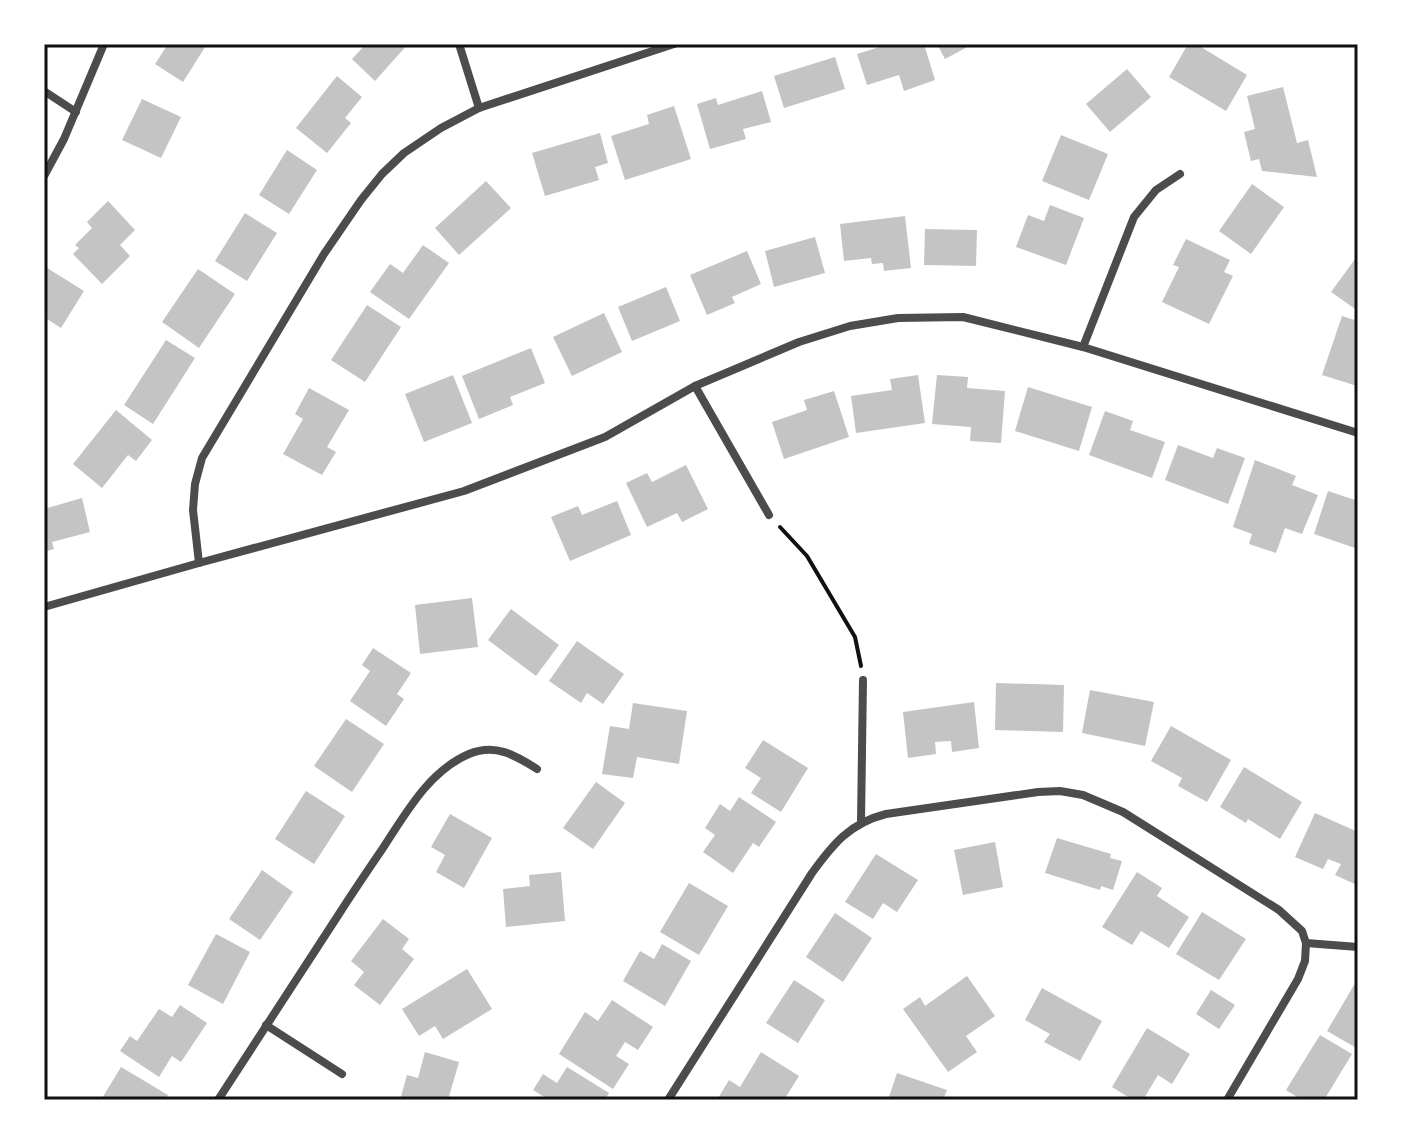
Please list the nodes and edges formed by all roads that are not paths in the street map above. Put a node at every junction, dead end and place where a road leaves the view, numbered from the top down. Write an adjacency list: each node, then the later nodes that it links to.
1 (104, 44): 6 (street)
2 (459, 44): 5 (street)
3 (674, 44): 5 (street)
4 (44, 91): 6 (street)
5 (479, 108): 13 (street)
6 (76, 112): 8 (street)
7 (1180, 174): 9 (street)
8 (44, 176)
9 (1083, 347): 10 (street); 11 (street)
10 (695, 386): 12 (street); 13 (street)
11 (1358, 433)
12 (769, 515)
13 (199, 563): 14 (street)
14 (44, 607)
15 (863, 680): 17 (street)
16 (537, 769): 20 (street)
17 (861, 822): 18 (street); 23 (street)
18 (1306, 943): 19 (street); 24 (street)
19 (1358, 947)
20 (266, 1025): 21 (street); 22 (street)
21 (342, 1074)
22 (218, 1100)
23 (668, 1100)
24 (1227, 1100)

